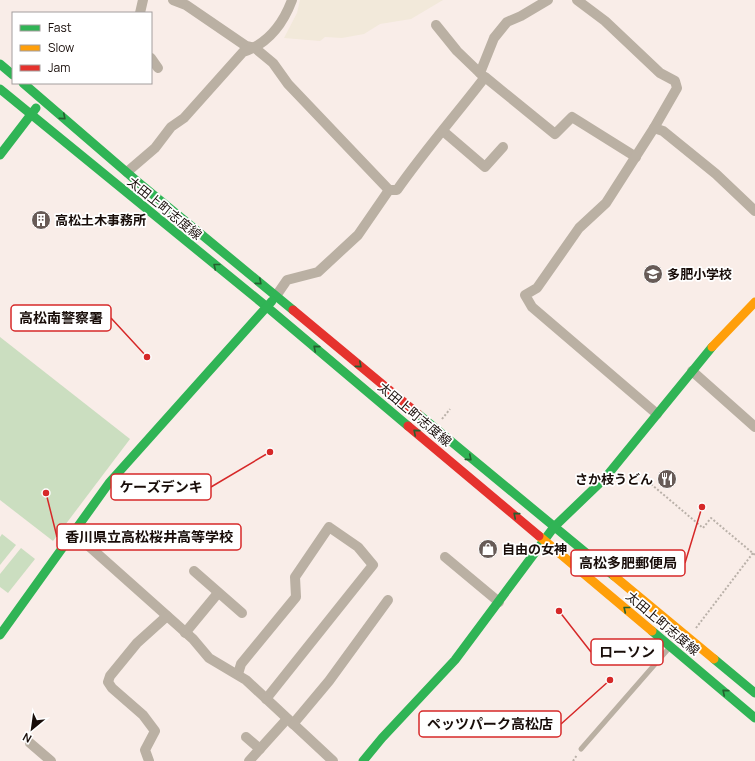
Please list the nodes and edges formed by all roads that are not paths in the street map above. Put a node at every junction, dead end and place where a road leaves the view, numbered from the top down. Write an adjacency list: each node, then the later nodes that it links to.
1 (143, 0): 6 (street)
2 (174, 0): 8 (street)
3 (292, 0): 8 (street)
4 (548, 0): 13 (street)
5 (577, 0): 18 (street)
6 (140, 12)
7 (436, 25): 13 (street)
8 (256, 48): 23 (street); 25 (street)
9 (152, 59): 11 (street)
10 (0, 64): 12 (main road)
11 (158, 68)
12 (12, 74)
13 (482, 75): 19 (street); 22 (street)
14 (24, 84): 16 (main road, 太田上町志度線)
15 (0, 89): 17 (main road, 太田上町志度線)
16 (43, 100): 17 (main road); 23 (main road, 太田上町志度線, one-way to 23)
17 (31, 114): 21 (main road); 26 (main road, 太田上町志度線)
18 (654, 128): 22 (street); 27 (street)
19 (443, 131): 20 (street); 25 (street)
20 (503, 147)
21 (0, 155)
22 (636, 157): 32 (street)
23 (127, 172): 24 (main road, 太田上町志度線)
24 (139, 183): 26 (main road); 28 (main road, 太田上町志度線, one-way to 28)
25 (389, 190): 28 (street)
26 (128, 195): 30 (main road, 太田上町志度線, one-way to 26)
27 (755, 211)
28 (276, 296): 30 (main road); 34 (main road, 太田上町志度線, one-way to 34)
29 (755, 302): 31 (main road)
30 (267, 307): 35 (main road); 36 (main road, 太田上町志度線, one-way to 30)
31 (692, 371): 32 (main road); 33 (street)
32 (657, 414): 34 (main road)
33 (755, 427)
34 (554, 527): 36 (main road); 48 (main road, 太田上町志度線)
35 (73, 532): 43 (street); 45 (main road)
36 (545, 541): 41 (main road); 46 (main road, 太田上町志度線, one-way to 36)
37 (445, 557): 41 (street)
38 (194, 571): 39 (street)
39 (218, 593): 42 (street); 44 (street)
40 (388, 600): 51 (street)
41 (499, 602): 60 (main road)
42 (242, 613)
43 (167, 616): 44 (street); 57 (street)
44 (185, 633): 47 (street)
45 (0, 635)
46 (671, 646): 50 (main road, 太田上町志度線, one-way to 46); 55 (lane)
47 (238, 674): 49 (street); 49 (street)
48 (755, 693)
49 (266, 699): 51 (street)
50 (755, 718)
51 (290, 722): 54 (street); 59 (street)
52 (246, 736): 54 (street)
53 (30, 743): 56 (street)
54 (260, 749): 58 (street)
55 (581, 749)
56 (51, 761)
57 (150, 761)
58 (249, 761)
59 (333, 761)
60 (363, 761)

